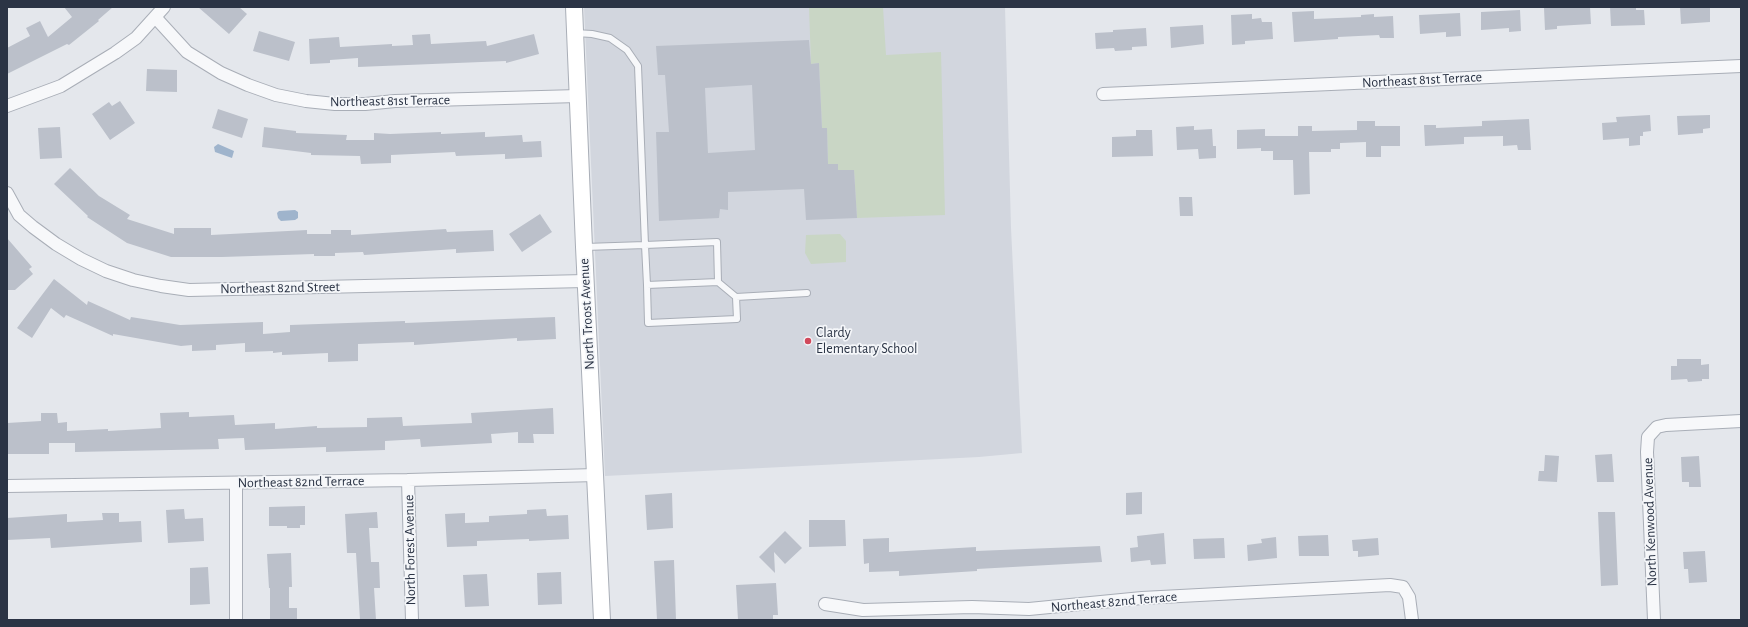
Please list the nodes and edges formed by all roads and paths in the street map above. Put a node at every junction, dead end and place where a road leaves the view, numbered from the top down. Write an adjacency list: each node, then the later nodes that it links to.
1 (164, 7): 3 (street)
2 (574, 7): 4 (street, North Troost Avenue)
3 (155, 17): 7 (street, Northeast 81st Terrace); 8 (street)
4 (576, 34): 7 (street, North Troost Avenue); 10 (lane)
5 (1741, 66): 6 (street, Northeast 81st Terrace)
6 (1103, 94)
7 (578, 96): 11 (street, North Troost Avenue)
8 (7, 106)
9 (7, 193): 12 (street, Northeast 82nd Street)
10 (645, 245): 11 (lane); 13 (lane); 14 (lane)
11 (584, 247): 12 (street, North Troost Avenue)
12 (585, 281): 18 (street, North Troost Avenue)
13 (718, 282): 14 (lane); 16 (lane)
14 (647, 285): 16 (lane)
15 (807, 293): 16 (lane)
16 (736, 297)
17 (1741, 421): 27 (street, North Kenwood Avenue)
18 (596, 476): 19 (street, Northeast 82nd Terrace); 25 (street, North Troost Avenue)
19 (408, 480): 20 (street, Northeast 82nd Terrace); 24 (street, North Forest Avenue)
20 (236, 483): 21 (street, Northeast 82nd Terrace); 23 (street)
21 (7, 486)
22 (825, 604): 26 (street, Northeast 82nd Terrace)
23 (236, 620)
24 (412, 620)
25 (602, 620)
26 (1412, 620)
27 (1654, 620)

